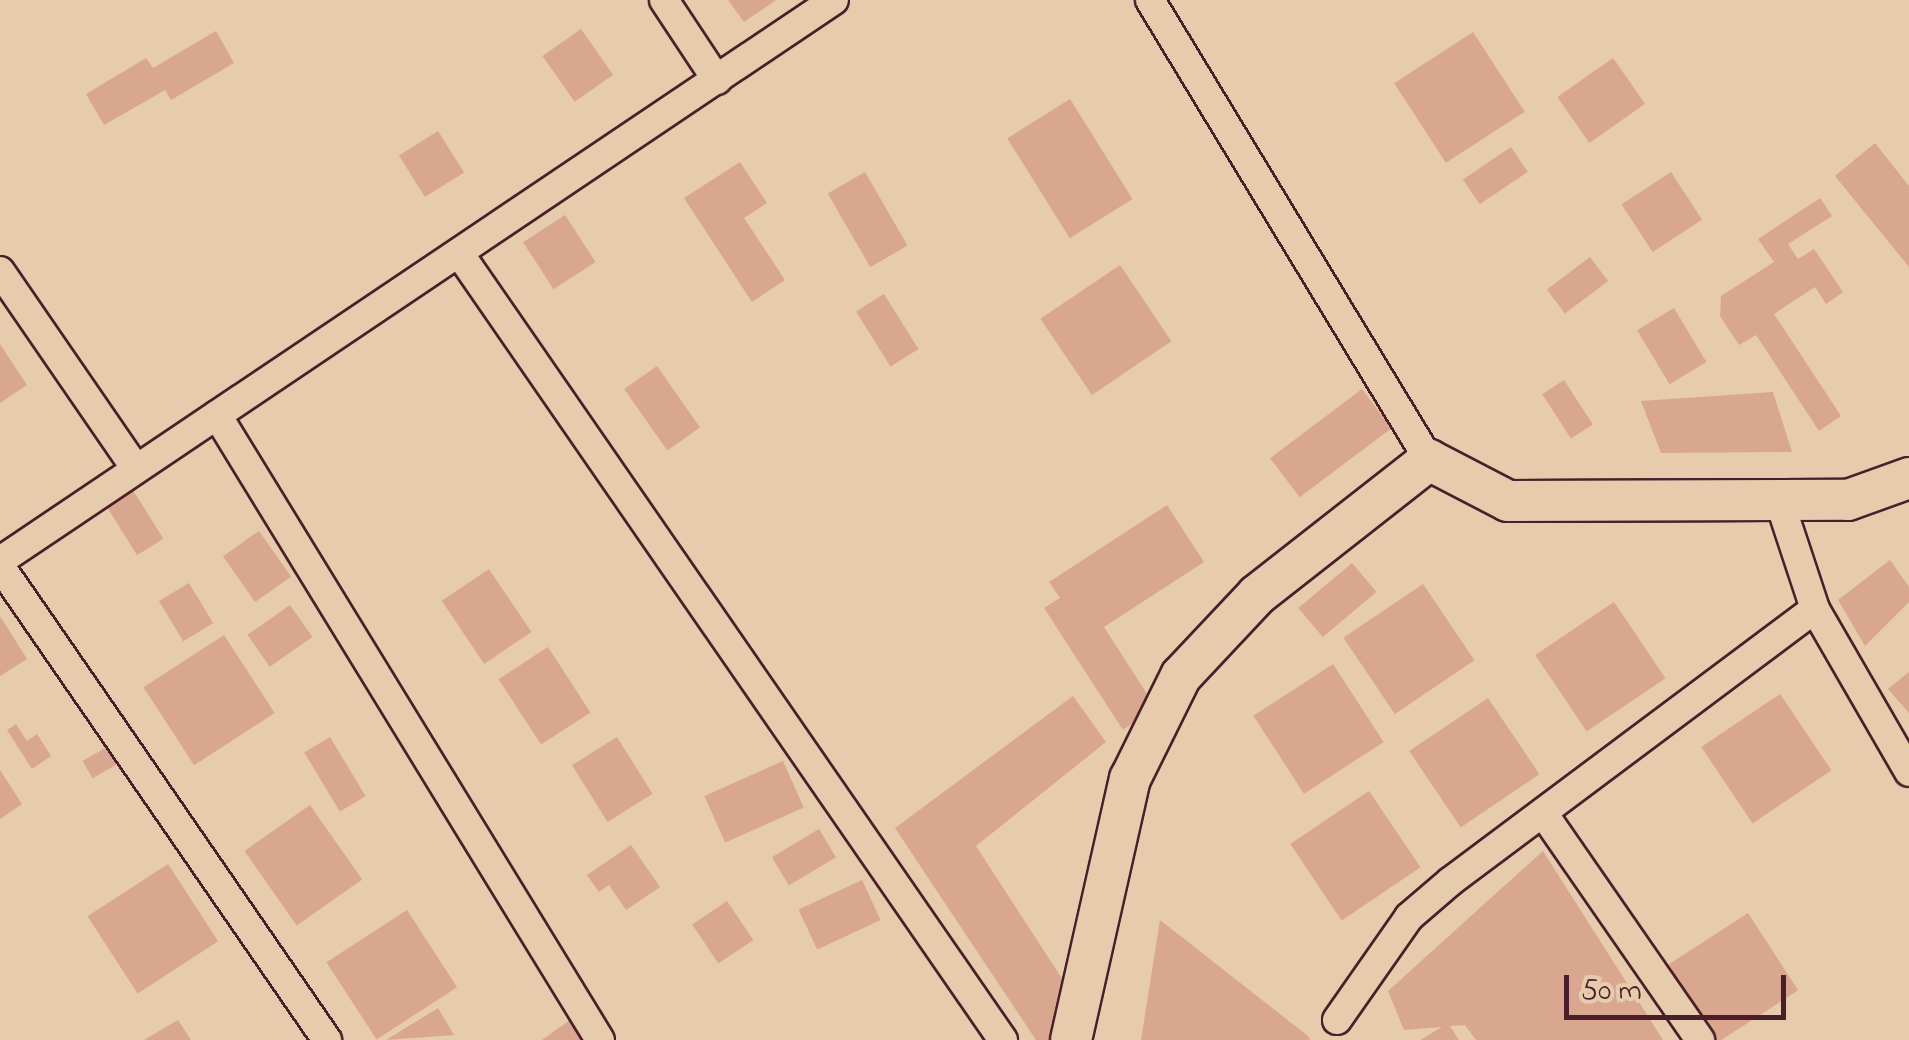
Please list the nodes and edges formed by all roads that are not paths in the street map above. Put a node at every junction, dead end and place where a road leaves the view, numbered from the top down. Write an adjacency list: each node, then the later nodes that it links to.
1 (664, 0): 4 (street)
2 (834, 0): 4 (street)
3 (1150, 0): 8 (street)
4 (717, 80): 5 (street)
5 (459, 253): 7 (street); 19 (street)
6 (0, 270): 9 (street)
7 (217, 415): 9 (street); 18 (street)
8 (1430, 460): 11 (street); 20 (street)
9 (136, 470): 12 (street)
10 (1909, 478): 11 (street)
11 (1780, 503): 13 (street)
12 (0, 563): 17 (street)
13 (1815, 609): 14 (street); 15 (street)
14 (1909, 772)
15 (1543, 812): 16 (street); 21 (street)
16 (1337, 1020)
17 (328, 1040)
18 (600, 1040)
19 (1002, 1040)
20 (1071, 1040)
21 (1700, 1040)

